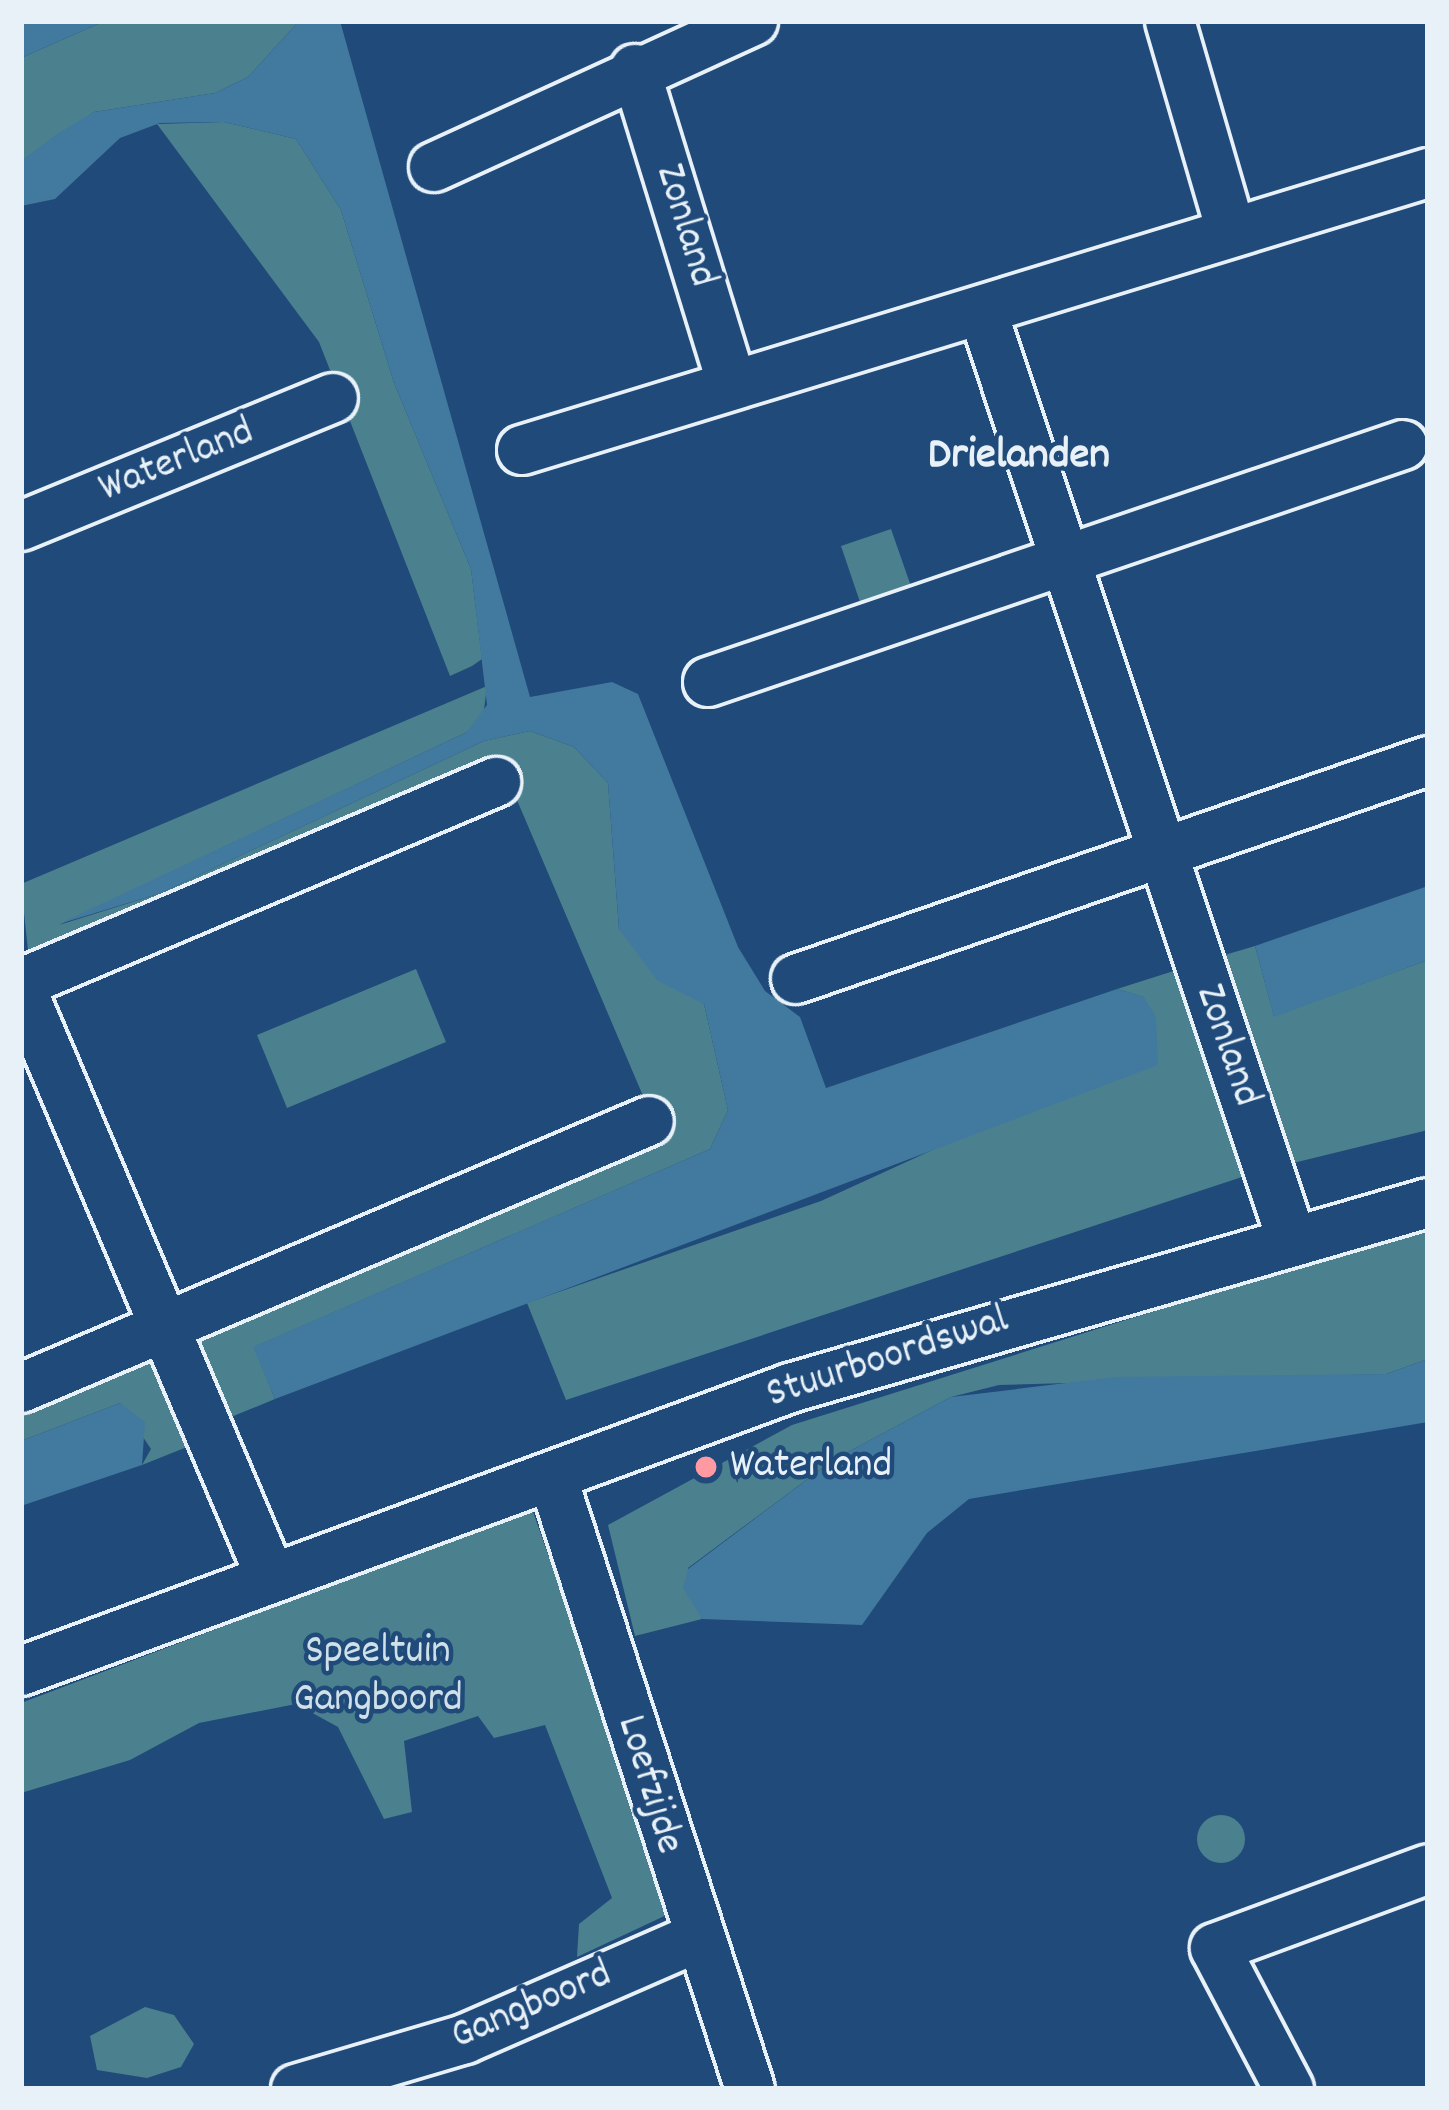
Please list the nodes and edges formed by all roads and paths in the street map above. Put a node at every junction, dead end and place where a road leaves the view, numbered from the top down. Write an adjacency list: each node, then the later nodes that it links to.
1 (753, 21): 3 (street)
2 (1170, 21): 6 (street)
3 (635, 69): 4 (street); 8 (street, Zonland)
4 (434, 167)
5 (1428, 173): 6 (street)
6 (1232, 231): 7 (street)
7 (982, 310): 8 (street); 13 (street, Zonland)
8 (732, 384): 11 (street)
9 (333, 398): 12 (street, Waterland)
10 (1403, 445): 13 (street)
11 (522, 450)
12 (21, 526)
13 (1057, 562): 14 (street); 17 (street, Zonland)
14 (708, 682)
15 (1428, 761): 17 (street)
16 (496, 782): 19 (street)
17 (1161, 854): 18 (street); 22 (street, Zonland)
18 (796, 979)
19 (21, 986): 23 (street)
20 (649, 1120): 23 (street)
21 (1428, 1203): 22 (street, Stuurboordswal)
22 (1291, 1238): 25 (street, Stuurboordswal)
23 (166, 1328): 24 (street); 26 (street)
24 (21, 1388)
25 (553, 1479): 26 (street, Stuurboordswal); 29 (street, Loefzijde)
26 (271, 1578): 27 (street, Stuurboordswal)
27 (21, 1671)
28 (1428, 1869): 32 (street)
29 (696, 1938): 30 (street, Gangboord); 31 (street, Loefzijde)
30 (296, 2089)
31 (750, 2089)
32 (1289, 2089)

